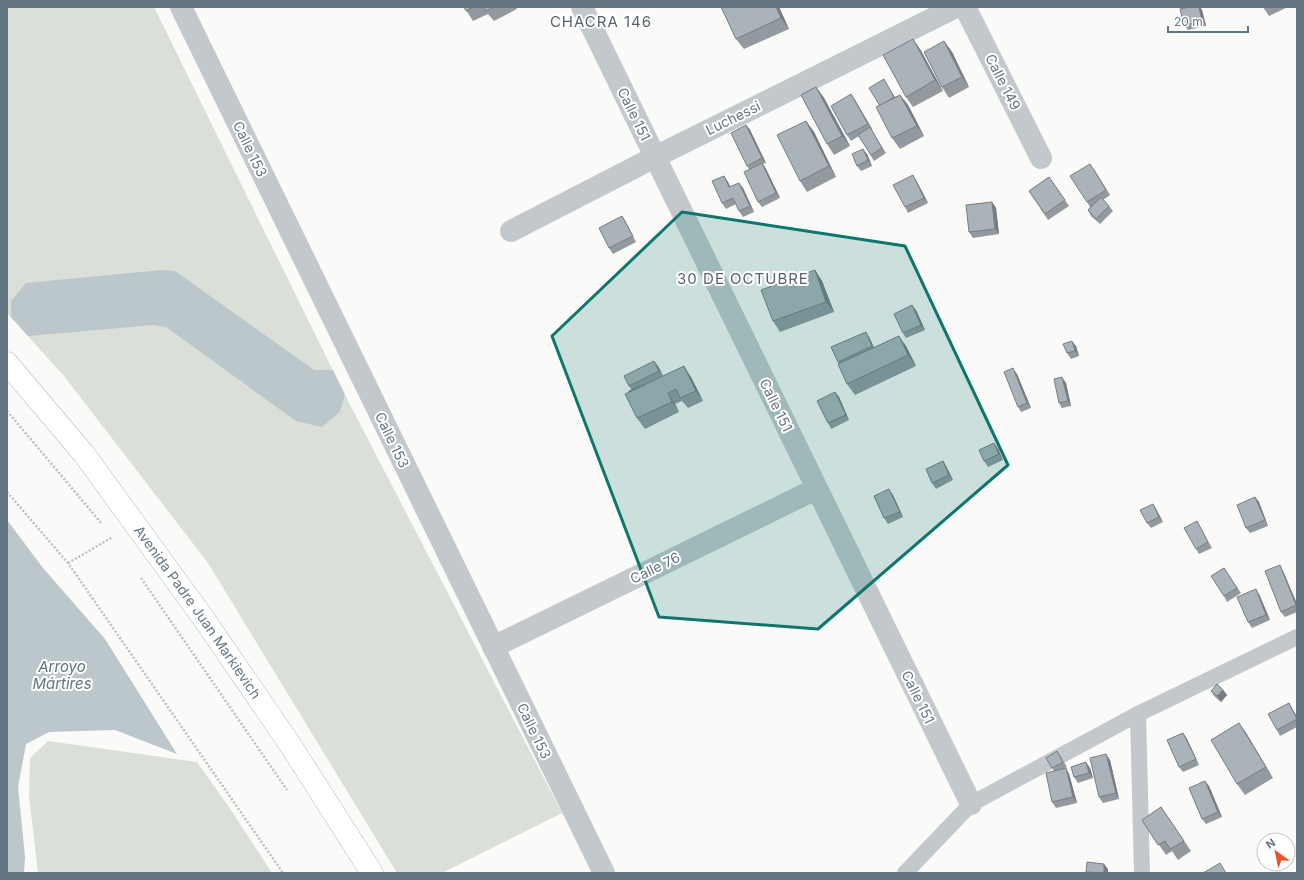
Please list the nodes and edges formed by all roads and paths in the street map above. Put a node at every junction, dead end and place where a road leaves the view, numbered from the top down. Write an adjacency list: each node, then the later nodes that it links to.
1 (181, 7): 17 (street, Calle 153)
2 (582, 7): 5 (street, Calle 151)
3 (956, 7): 5 (street, Luchessi)
4 (965, 7): 6 (street, Calle 149)
5 (655, 157): 7 (street, Luchessi); 10 (street, Calle 151)
6 (1041, 158)
7 (511, 231)
8 (7, 363): 22 (main road, Avenida Padre Juan Markievich)
9 (7, 411): 12 (path)
10 (816, 489): 17 (street, Calle 76); 20 (street, Calle 151)
11 (7, 492): 14 (path)
12 (103, 525)
13 (108, 531): 14 (path)
14 (68, 563): 21 (path)
15 (140, 577): 19 (path)
16 (1297, 637): 18 (lane)
17 (493, 647): 23 (street, Calle 153)
18 (1138, 714): 20 (lane); 25 (lane)
19 (290, 794)
20 (971, 804): 24 (lane)
21 (283, 873)
22 (372, 873)
23 (604, 873)
24 (905, 873)
25 (1142, 873)

